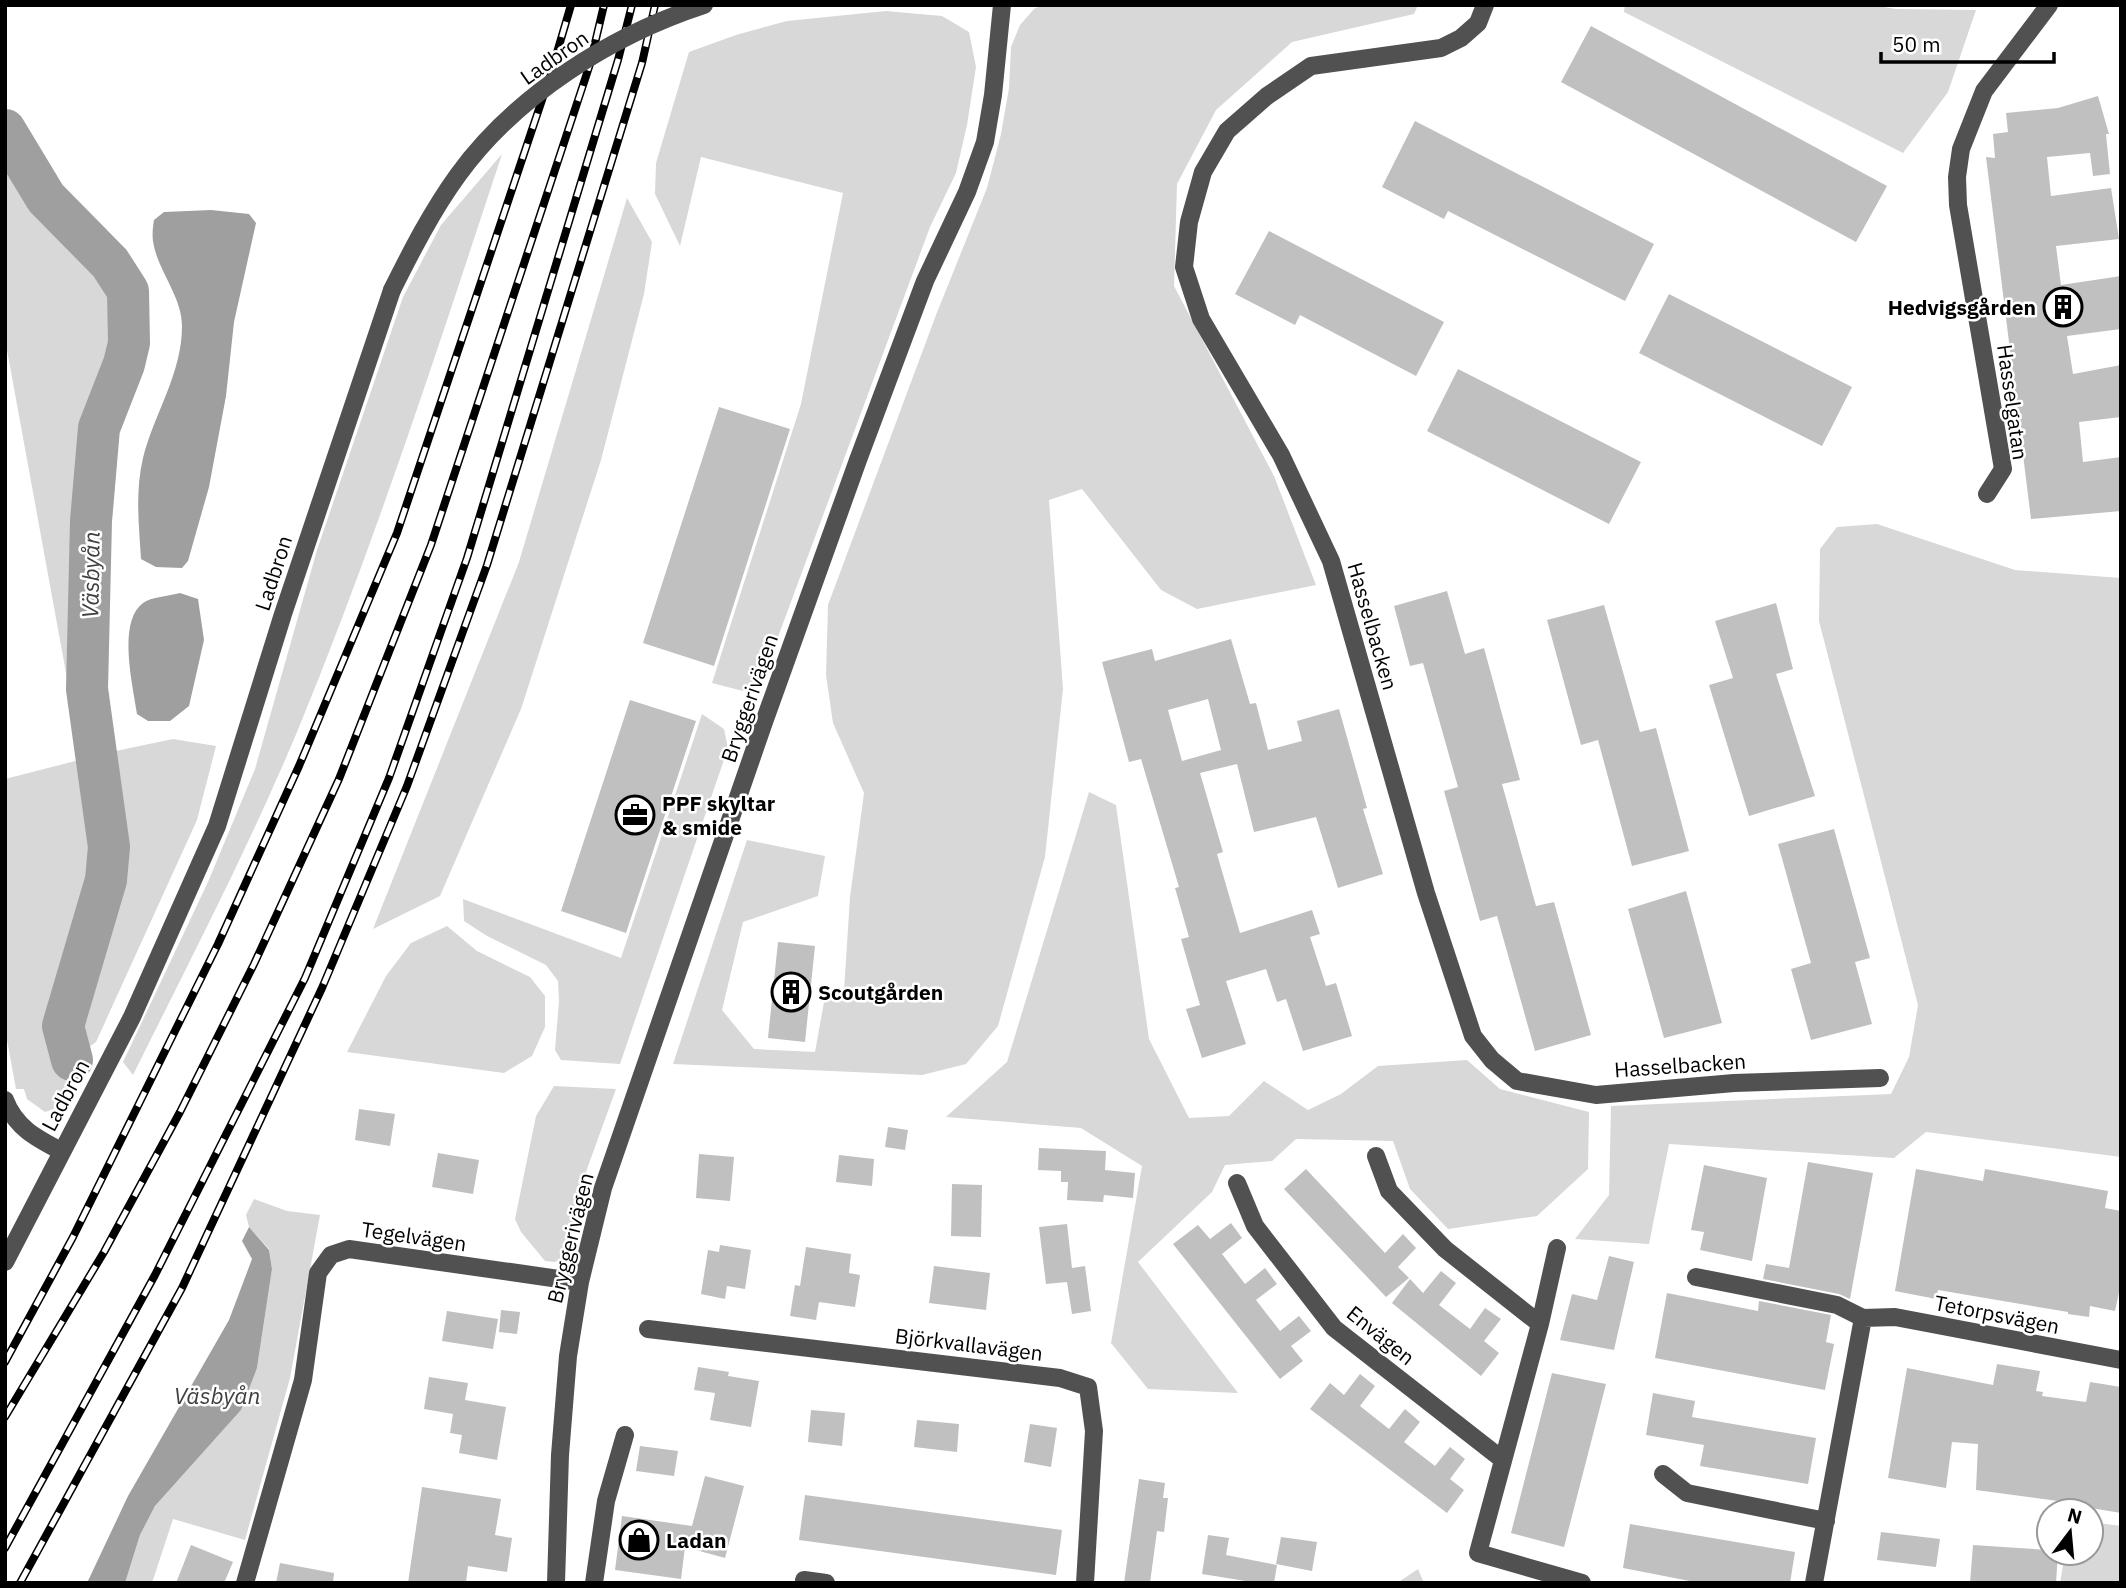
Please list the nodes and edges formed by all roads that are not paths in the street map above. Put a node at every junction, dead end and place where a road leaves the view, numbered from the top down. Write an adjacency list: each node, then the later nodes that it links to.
1 (704, 5): 8 (street, Ladbron, bridge)
2 (1002, 5): 14 (street, Bryggerivägen)
3 (1485, 5): 6 (street, Hasselbacken)
4 (2049, 5): 5 (street, Hasselgatan)
5 (1987, 494)
6 (1880, 1078)
7 (5, 1100): 8 (street)
8 (61, 1151): 12 (street, Ladbron)
9 (1376, 1156): 16 (street)
10 (1237, 1184): 20 (street, Envägen)
11 (1557, 1248): 16 (street)
12 (5, 1262)
13 (1696, 1277): 15 (street, Tetorpsvägen)
14 (580, 1282): 24 (street, Tegelvägen); 25 (street, Bryggerivägen)
15 (1863, 1318): 18 (street, Tetorpsvägen); 22 (street)
16 (1539, 1324): 20 (street)
17 (648, 1329): 28 (street, Björkvallavägen)
18 (2121, 1360)
19 (625, 1435): 26 (street)
20 (1503, 1460): 29 (street)
21 (1663, 1474): 22 (street)
22 (1826, 1521): 30 (street)
23 (804, 1580): 27 (street)
24 (245, 1583)
25 (556, 1583)
26 (594, 1583)
27 (825, 1583)
28 (1085, 1583)
29 (1582, 1583)
30 (1814, 1583)

